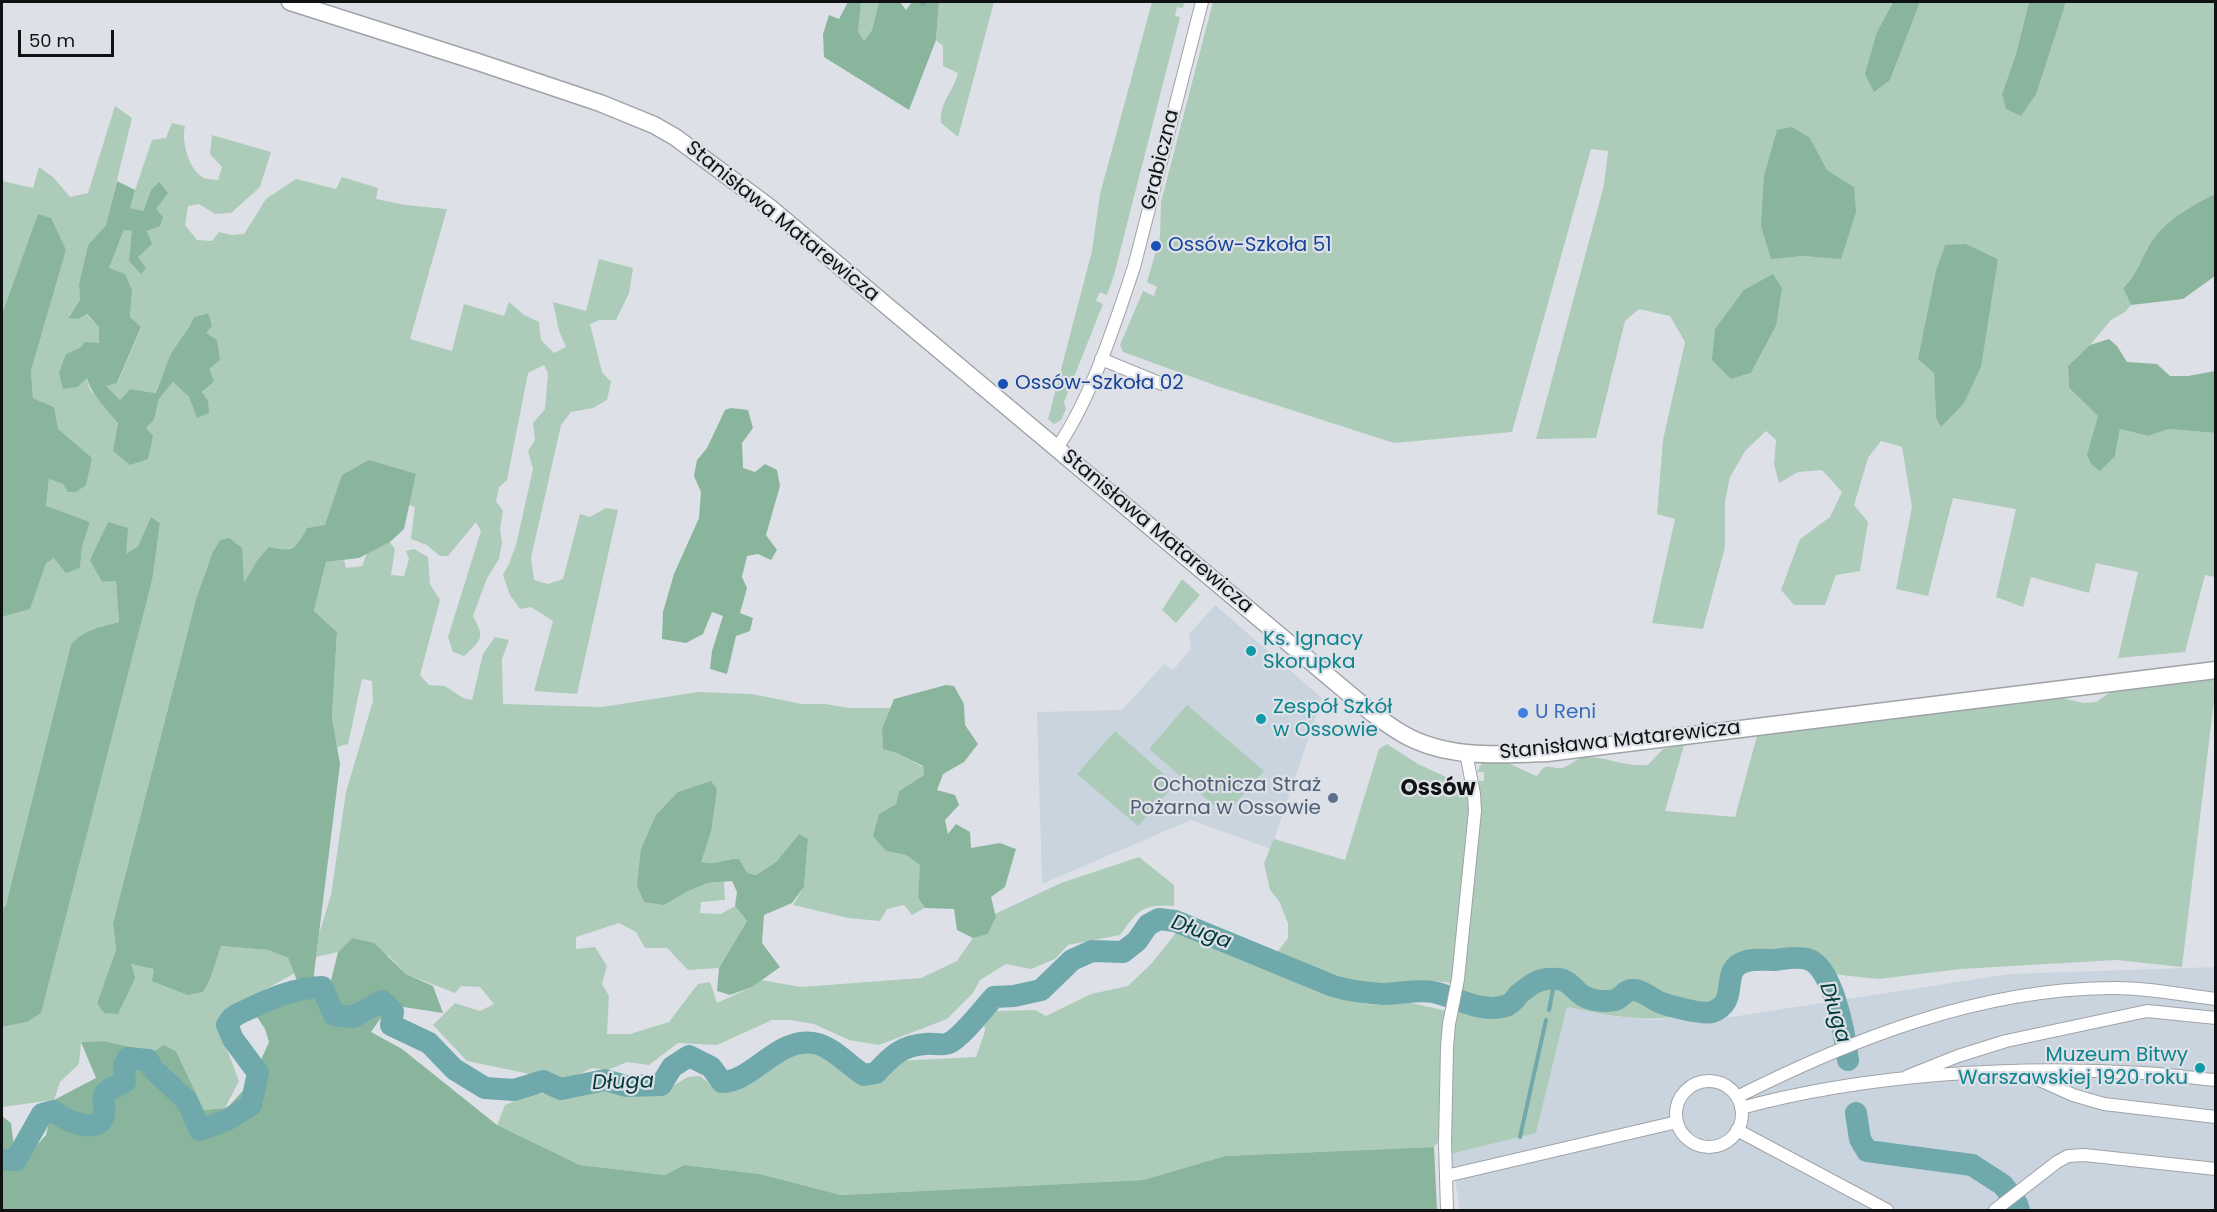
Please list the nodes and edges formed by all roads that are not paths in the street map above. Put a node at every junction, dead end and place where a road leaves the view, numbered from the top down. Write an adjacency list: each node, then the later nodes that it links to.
1 (290, 2): 5 (street, Stanisława Matarewicza)
2 (1202, 2): 3 (street, Grabiczna)
3 (1101, 359): 4 (street); 5 (street, Grabiczna)
4 (1162, 384)
5 (1057, 448): 7 (street, Stanisława Matarewicza)
6 (2216, 670): 7 (street, Stanisława Matarewicza)
7 (1466, 753): 18 (street)
8 (2216, 999): 13 (street)
9 (2216, 1018): 11 (street)
10 (2020, 1071): 11 (street); 12 (street); 14 (street)
11 (1899, 1080): 13 (street)
12 (2216, 1080)
13 (1739, 1102): 15 (street); 16 (street)
14 (2216, 1117)
15 (1677, 1122): 16 (street); 18 (street)
16 (1737, 1130): 20 (street)
17 (2216, 1169): 21 (street)
18 (1446, 1176): 19 (street)
19 (1448, 1210)
20 (1887, 1210)
21 (1996, 1210)

